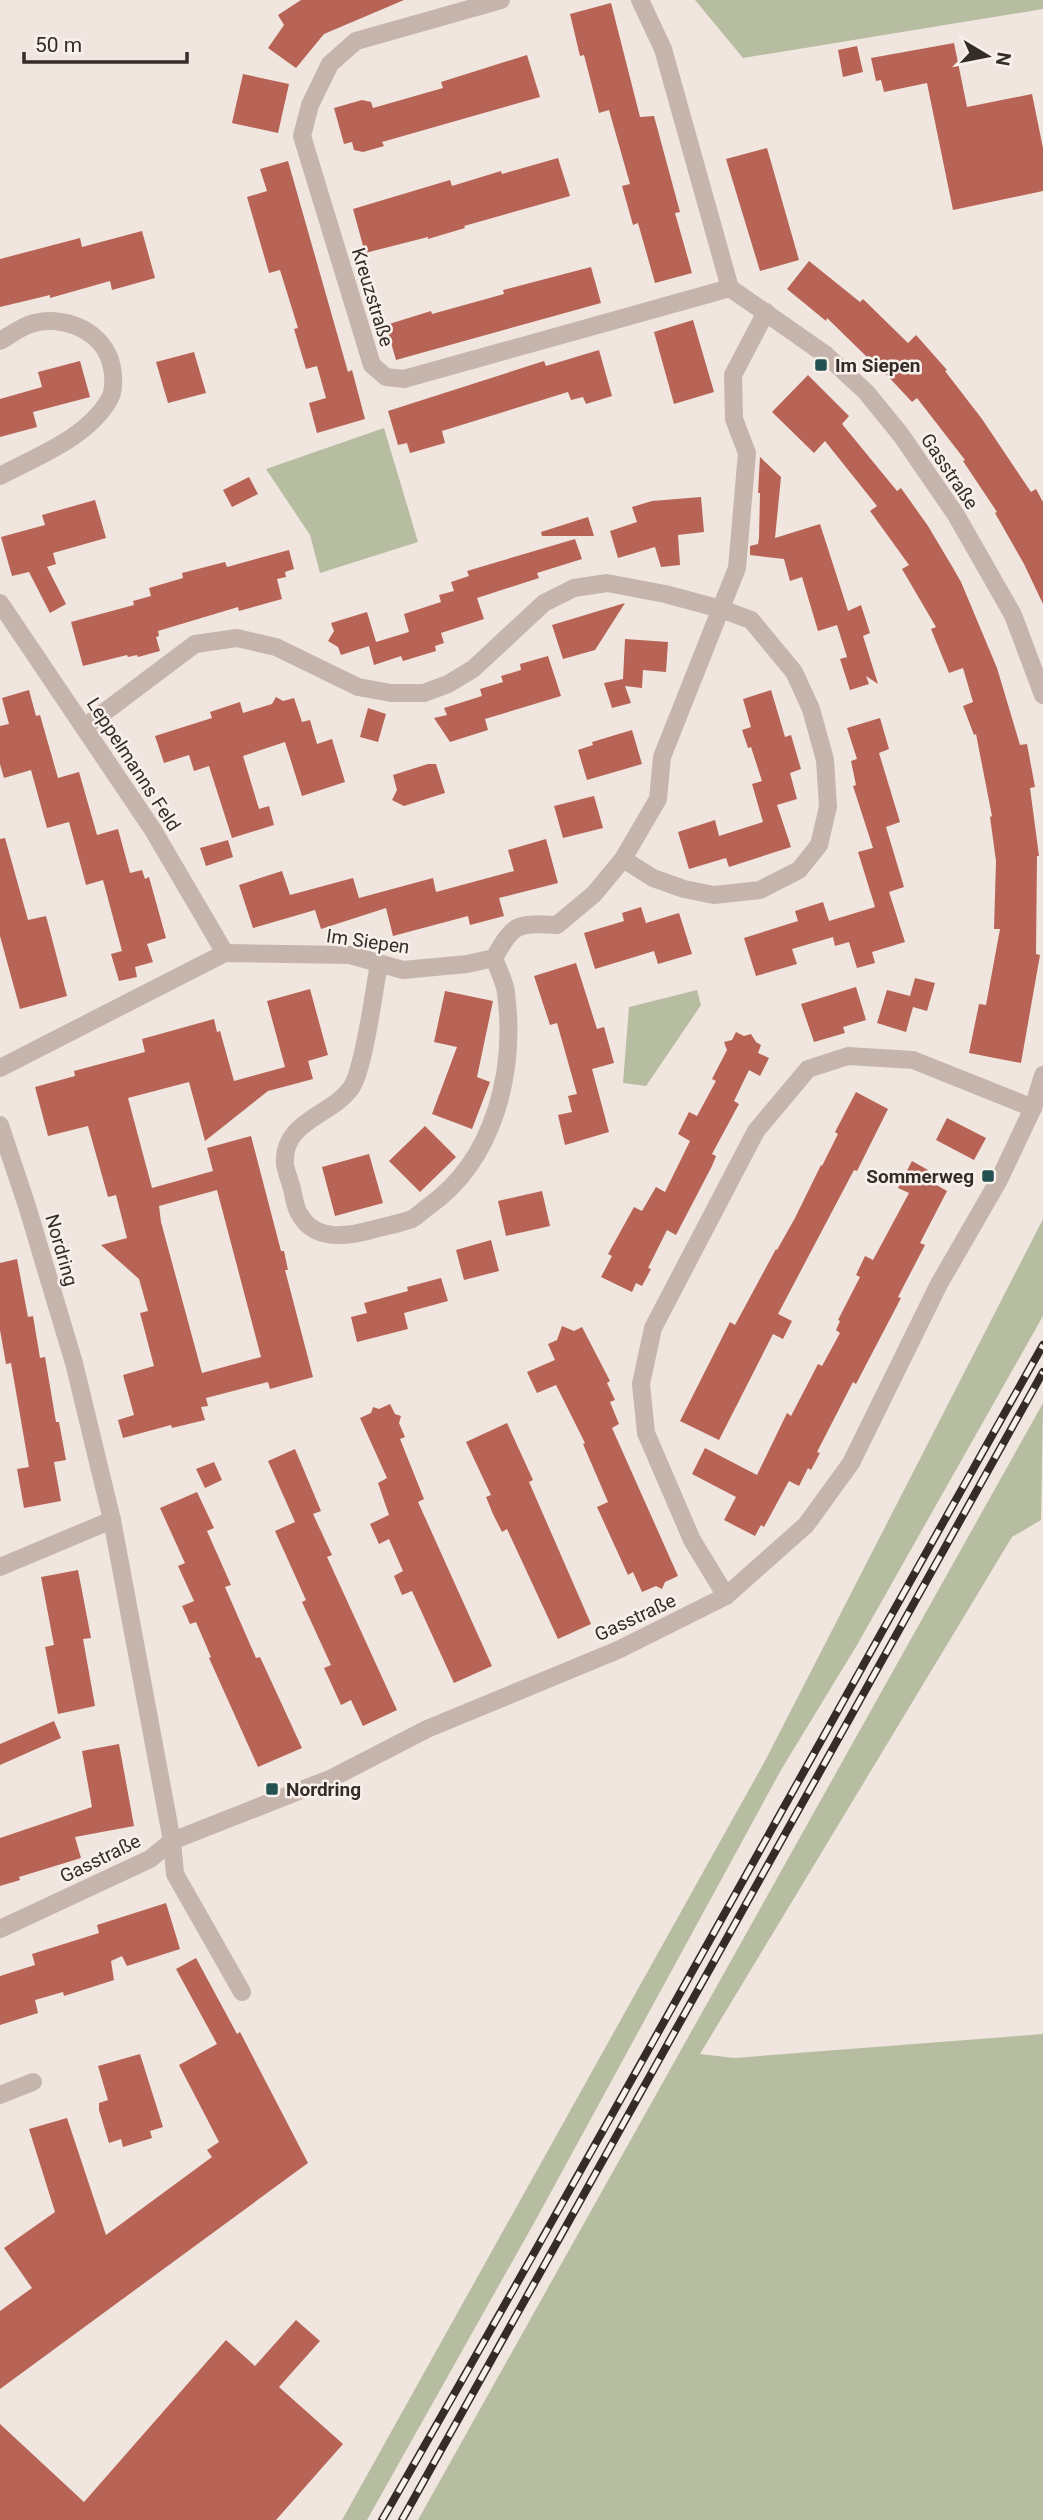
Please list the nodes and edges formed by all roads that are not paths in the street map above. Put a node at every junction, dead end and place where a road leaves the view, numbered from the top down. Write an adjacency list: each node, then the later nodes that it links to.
1 (501, 0): 3 (street, Kreuzstraße)
2 (640, 0): 3 (street)
3 (730, 288): 4 (street)
4 (766, 312): 8 (street); 9 (street, Gasstraße)
5 (0, 341): 6 (street)
6 (0, 477)
7 (0, 603): 10 (street, Leppelmanns Feld)
8 (721, 609): 10 (street); 11 (street); 11 (street)
9 (1043, 695)
10 (86, 726): 12 (street, Leppelmanns Feld)
11 (623, 859): 13 (street)
12 (225, 953): 14 (street, Im Siepen); 15 (street, Im Siepen)
13 (494, 958): 14 (street, Im Siepen); 14 (street)
14 (379, 964)
15 (0, 1068)
16 (1043, 1075): 17 (street, Gasstraße)
17 (1033, 1108): 21 (street, Gasstraße); 21 (street)
18 (0, 1125): 19 (street, Nordring)
19 (113, 1520): 20 (street); 22 (street, Nordring)
20 (0, 1567)
21 (726, 1597): 22 (street, Gasstraße)
22 (172, 1841): 23 (street, Gasstraße); 24 (street, Nordring)
23 (0, 1929)
24 (242, 1992)
25 (33, 2082): 26 (street)
26 (0, 2095)

